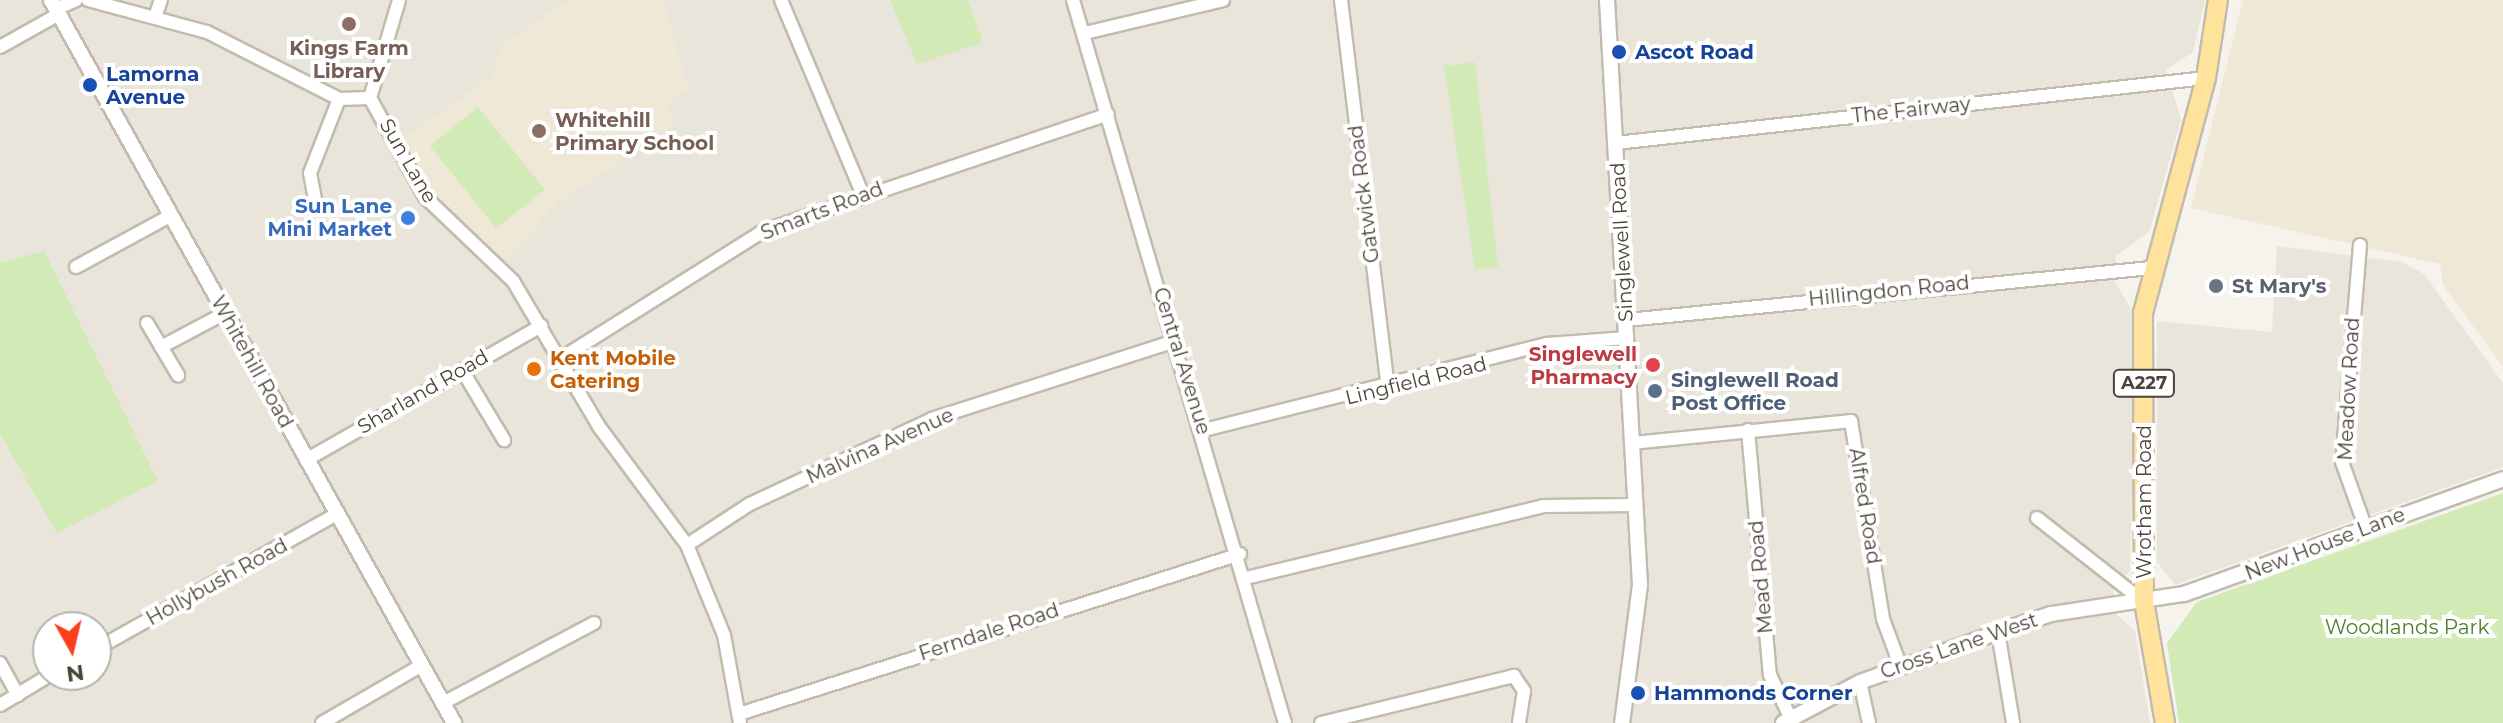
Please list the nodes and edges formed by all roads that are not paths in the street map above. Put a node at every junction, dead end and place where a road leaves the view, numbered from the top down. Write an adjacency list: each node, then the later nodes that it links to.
1 (76, 0): 11 (street)
2 (88, 0): 12 (street, Sun Lane)
3 (161, 0): 12 (street)
4 (399, 0): 16 (street)
5 (781, 0): 20 (street)
6 (1073, 0): 13 (street, Central Avenue)
7 (1223, 0): 13 (street)
8 (1341, 0): 36 (street, Gatwick Road)
9 (1607, 0): 19 (street, Singlewell Road)
10 (2218, 0): 15 (main road, Wrotham Road / A227)
11 (55, 8): 14 (street); 22 (street, Whitehill Road)
12 (155, 17): 17 (street, Sun Lane)
13 (1085, 33): 18 (street, Central Avenue)
14 (0, 47)
15 (2206, 78): 19 (street, The Fairway); 25 (main road, Wrotham Road / A227)
16 (370, 98): 17 (street, Sun Lane); 29 (street, Sun Lane)
17 (339, 99): 21 (street)
18 (1108, 114): 20 (street, Smarts Road); 31 (street, Central Avenue)
19 (1616, 143): 27 (street, Singlewell Road)
20 (863, 195): 33 (street, Smarts Road)
21 (315, 199)
22 (170, 216): 24 (street); 26 (street, Whitehill Road)
23 (2360, 245): 46 (street, Meadow Road)
24 (76, 267)
25 (2151, 268): 27 (street, Hillingdon Road); 50 (main road, Wrotham Road / A227)
26 (225, 313): 32 (street); 41 (street, Whitehill Road)
27 (1627, 320): 30 (street, Singlewell Road)
28 (147, 323): 32 (street)
29 (541, 326): 33 (street, Sun Lane); 34 (street, Sharland Road)
30 (1627, 338): 36 (street, Lingfield Road); 40 (street, Singlewell Road)
31 (1175, 341): 37 (street, Central Avenue); 47 (street, Malvina Avenue)
32 (161, 347): 35 (street)
33 (560, 359): 47 (street, Sun Lane)
34 (462, 370): 39 (street); 41 (street, Sharland Road)
35 (178, 375)
36 (1388, 388): 37 (street, Lingfield Road)
37 (1204, 430): 48 (street, Central Avenue)
38 (1748, 430): 40 (street, Alfred Road); 56 (street, Alfred Road); 63 (street, Mead Road)
39 (504, 440)
40 (1632, 443): 43 (street, Singlewell Road)
41 (306, 460): 44 (street, Whitehill Road)
42 (2503, 479): 46 (street, New House Lane)
43 (1635, 505): 49 (street); 69 (street, Singlewell Road)
44 (337, 514): 53 (street, Hollybush Road); 55 (street, Whitehill Road)
45 (2037, 518): 50 (street)
46 (2366, 529): 50 (street, New House Lane)
47 (687, 545): 62 (street, Sun Lane)
48 (1240, 554): 49 (street, Central Avenue); 62 (street, Ferndale Road)
49 (1246, 578): 66 (street, Central Avenue)
50 (2144, 602): 52 (street, Cross Lane West); 72 (main road, Wrotham Road / A227)
51 (594, 623): 60 (street)
52 (1998, 632): 56 (street, Cross Lane West); 71 (street)
53 (112, 640)
54 (0, 663): 59 (street)
55 (422, 665): 60 (street, Whitehill Road); 64 (street)
56 (1900, 665): 57 (street, Cross Lane West)
57 (1860, 682): 63 (street, Cross Lane West); 70 (street)
58 (32, 686): 59 (street)
59 (18, 695): 61 (street)
60 (443, 703): 65 (street, Whitehill Road)
61 (0, 705)
62 (739, 719)
63 (1787, 721)
64 (322, 723)
65 (454, 723)
66 (1285, 723)
67 (1321, 723): 68 (street)
68 (1519, 723)
69 (1622, 723)
70 (1869, 723)
71 (2013, 723)
72 (2165, 723)

